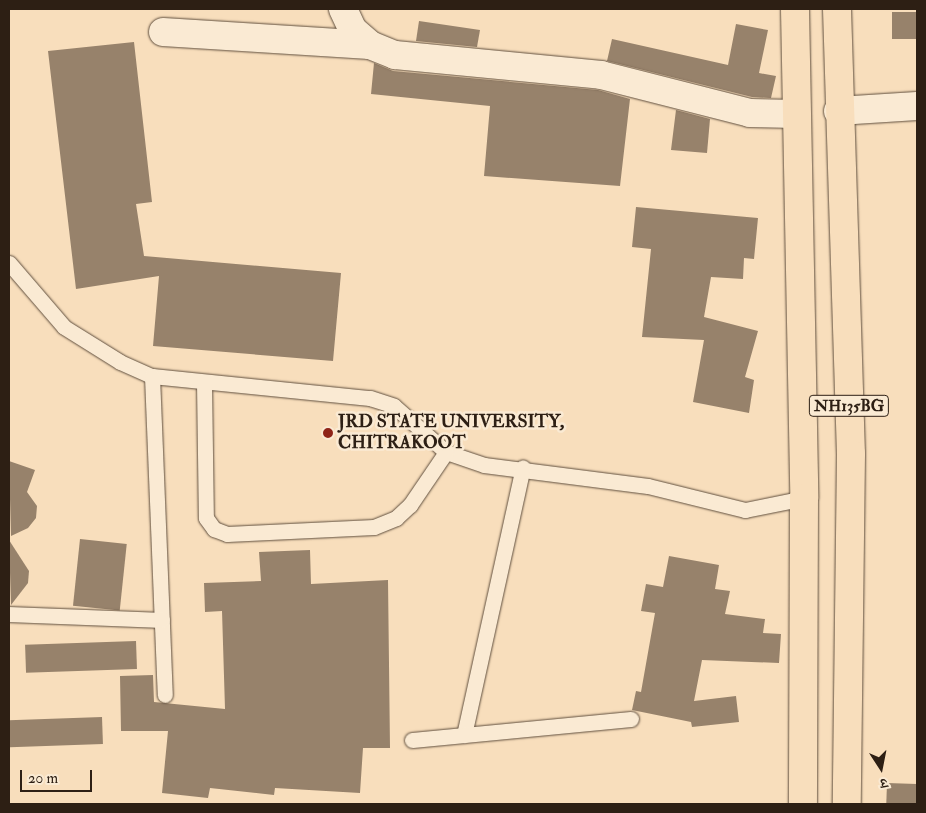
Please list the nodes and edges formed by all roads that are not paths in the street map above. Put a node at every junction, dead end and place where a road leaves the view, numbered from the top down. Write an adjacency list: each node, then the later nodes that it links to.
1 (343, 9): 5 (street)
2 (795, 9): 8 (highway, NH135BG)
3 (837, 9): 7 (highway, NH135BG)
4 (162, 32): 5 (street)
5 (370, 45): 8 (street)
6 (917, 106): 7 (street)
7 (838, 111): 22 (highway, NH135BG)
8 (796, 114): 14 (highway, NH135BG)
9 (9, 263): 10 (lane)
10 (152, 376): 11 (lane); 16 (lane)
11 (204, 382): 12 (lane); 12 (lane)
12 (446, 452): 13 (lane)
13 (523, 467): 14 (lane); 19 (lane)
14 (804, 498): 21 (highway, NH135BG)
15 (9, 614): 16 (lane)
16 (162, 620): 17 (lane)
17 (165, 695)
18 (631, 719): 19 (lane)
19 (464, 735): 20 (lane)
20 (412, 740)
21 (803, 804)
22 (847, 804)

